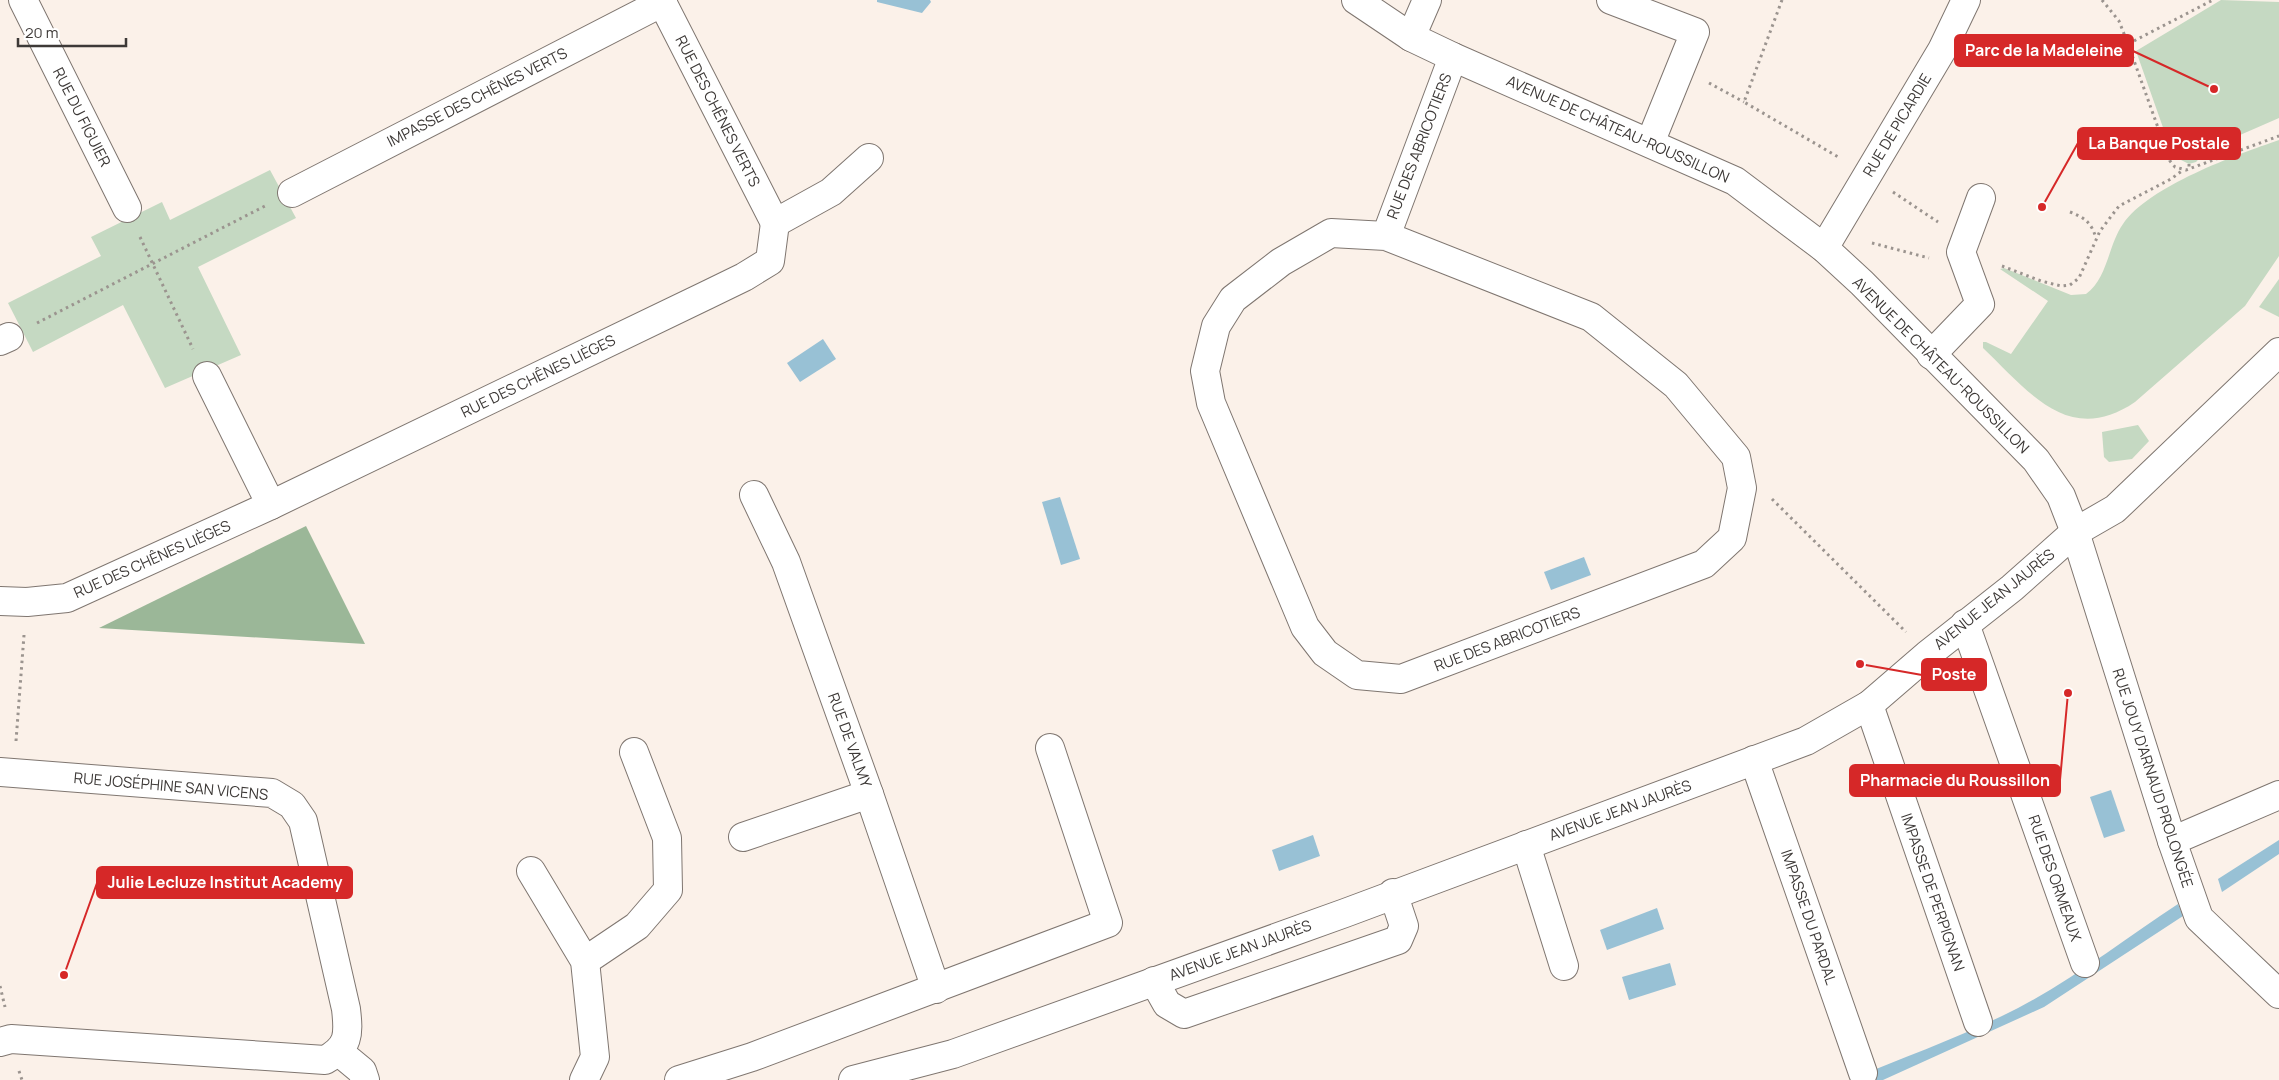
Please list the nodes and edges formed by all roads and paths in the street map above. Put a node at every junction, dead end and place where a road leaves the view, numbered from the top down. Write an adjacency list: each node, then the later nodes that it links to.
1 (23, 0): 22 (street, RUE DU FIGUIER)
2 (1356, 0): 10 (street, AVENUE DE CHÂTEAU-ROUSSILLON)
3 (1427, 0): 10 (street)
4 (1611, 0): 14 (street)
5 (1782, 0): 19 (path)
6 (1966, 0): 19 (street, RUE DE PICARDIE)
7 (2102, 0): 11 (path)
8 (2213, 0): 11 (path)
9 (662, 1): 20 (street, IMPASSE DES CHÊNES VERTS); 24 (street, RUE DES CHÊNES VERTS)
10 (1411, 37): 12 (street, AVENUE DE CHÂTEAU-ROUSSILLON)
11 (2128, 44): 18 (path)
12 (1453, 57): 14 (street, AVENUE DE CHÂTEAU-ROUSSILLON); 26 (street, RUE DES ABRICOTIERS)
13 (2279, 136): 17 (path)
14 (1650, 143): 29 (street, AVENUE DE CHÂTEAU-ROUSSILLON)
15 (869, 158): 24 (street)
16 (2189, 164): 17 (path)
17 (2189, 169): 18 (path)
18 (2183, 170): 27 (path)
19 (1867, 174): 25 (path); 29 (street, RUE DE PICARDIE)
20 (292, 193): 31 (path)
21 (1981, 198): 30 (street)
22 (127, 208): 31 (path)
23 (2070, 212): 27 (path)
24 (775, 223): 39 (street, RUE DES CHÊNES LIÈGES)
25 (1941, 224)
26 (1386, 236): 37 (street, RUE DES ABRICOTIERS); 37 (street, RUE DES ABRICOTIERS)
27 (2097, 238): 32 (path)
28 (1872, 243): 30 (path)
29 (1824, 248): 35 (street, AVENUE DE CHÂTEAU-ROUSSILLON)
30 (1961, 252): 35 (street)
31 (150, 263): 33 (path); 36 (path)
32 (1999, 264)
33 (5, 339)
34 (2279, 352): 40 (street, AVENUE JEAN JAURÈS)
35 (1932, 355): 40 (street, AVENUE DE CHÂTEAU-ROUSSILLON)
36 (207, 376): 39 (street)
37 (1742, 488): 42 (path)
38 (754, 494): 51 (street, RUE DE VALMY)
39 (271, 505): 41 (street, RUE DES CHÊNES LIÈGES)
40 (2075, 532): 43 (street, AVENUE JEAN JAURÈS); 54 (street, RUE JOUY D'ARNAUD PROLONGÉE)
41 (0, 600)
42 (1888, 614)
43 (1965, 624): 45 (street, AVENUE JEAN JAURÈS); 59 (street, RUE DES ORMEAUX)
44 (24, 634): 47 (path)
45 (1868, 705): 49 (street, AVENUE JEAN JAURÈS); 66 (street, IMPASSE DE PERPIGNAN)
46 (1050, 748): 63 (street)
47 (15, 749)
48 (634, 752): 58 (street)
49 (1754, 760): 55 (street, AVENUE JEAN JAURÈS); 69 (street, IMPASSE DU PARDAL)
50 (0, 772): 68 (street, RUE JOSÉPHINE SAN VICENS)
51 (869, 794): 53 (street); 63 (street, RUE DE VALMY)
52 (2279, 795): 54 (street)
53 (743, 837)
54 (2172, 841): 64 (street, RUE JOUY D'ARNAUD PROLONGÉE)
55 (1526, 844): 57 (street, AVENUE JEAN JAURÈS); 60 (street)
56 (531, 871): 58 (street)
57 (1393, 893): 61 (street, AVENUE JEAN JAURÈS); 61 (street)
58 (585, 961): 71 (street)
59 (2085, 963)
60 (1564, 966)
61 (1154, 981): 73 (street, AVENUE JEAN JAURÈS)
62 (0, 986): 65 (path)
63 (936, 989): 72 (street)
64 (2279, 994)
65 (6, 1015)
66 (1978, 1022)
67 (0, 1042): 68 (street)
68 (339, 1052): 70 (street)
69 (1863, 1074)
70 (365, 1080)
71 (584, 1080)
72 (680, 1080)
73 (853, 1080)

